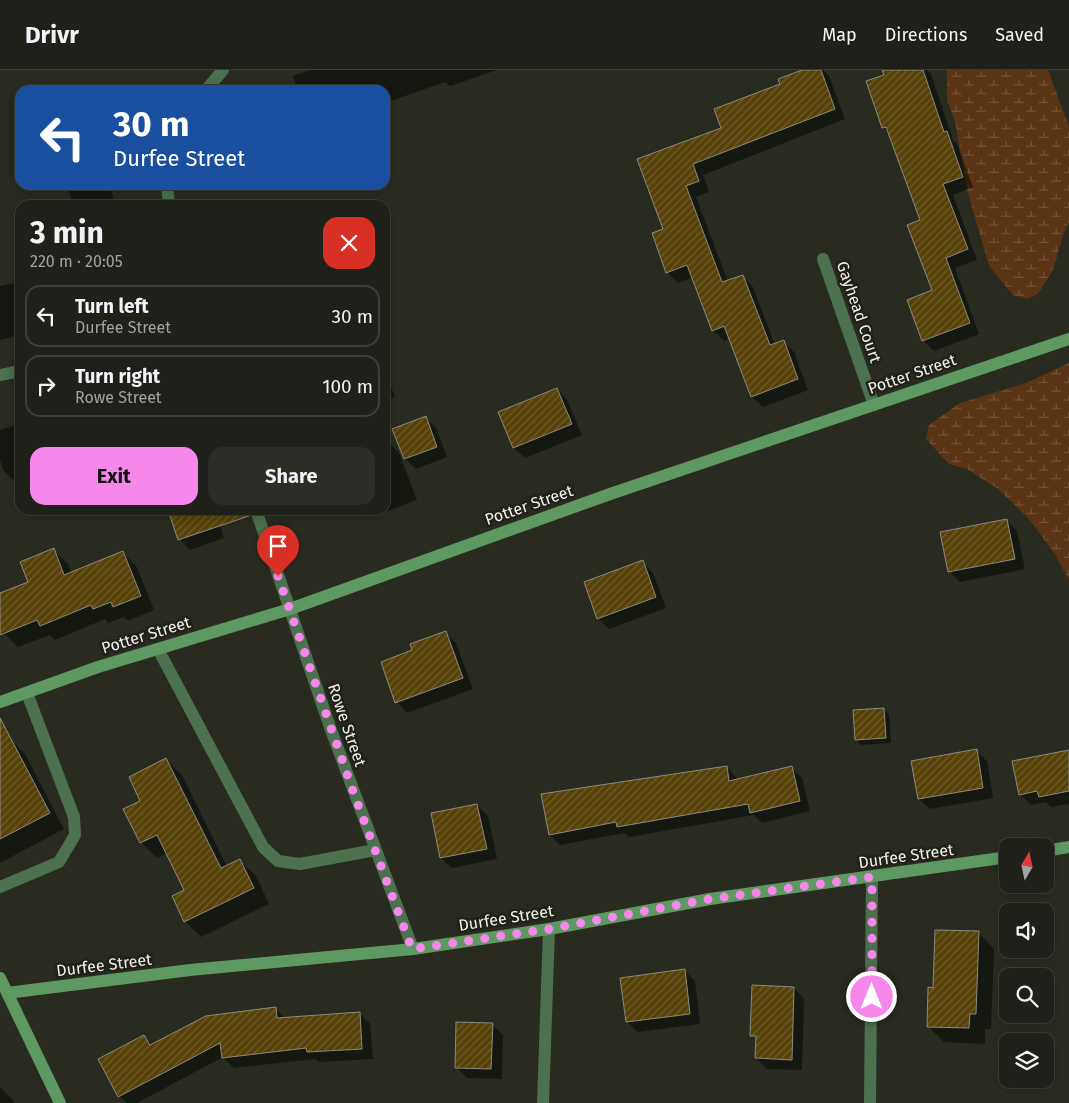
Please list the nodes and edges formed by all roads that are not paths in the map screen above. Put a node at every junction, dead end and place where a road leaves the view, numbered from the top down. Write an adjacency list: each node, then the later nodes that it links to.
1 (223, 70): 2 (street)
2 (210, 85)
3 (823, 258): 7 (street, Gayhead Court)
4 (1069, 339): 7 (main road, Potter Street)
5 (15, 372): 6 (street)
6 (0, 375)
7 (874, 405): 9 (main road, Potter Street)
8 (258, 515): 9 (street, Rowe Street)
9 (290, 609): 10 (main road, Potter Street); 14 (street, Rowe Street)
10 (158, 649): 11 (main road, Potter Street); 14 (street)
11 (27, 693): 12 (main road, Potter Street); 18 (street)
12 (0, 702)
13 (1069, 847): 15 (main road)
14 (374, 850): 20 (street, Rowe Street)
15 (1054, 850)
16 (999, 858): 17 (main road, Durfee Street)
17 (872, 877): 19 (main road, Durfee Street); 25 (street)
18 (0, 887)
19 (549, 929): 20 (main road, Durfee Street); 24 (street)
20 (412, 949): 22 (main road, Durfee Street)
21 (0, 978): 22 (main road)
22 (4, 994): 23 (main road)
23 (60, 1103)
24 (543, 1103)
25 (870, 1103)

